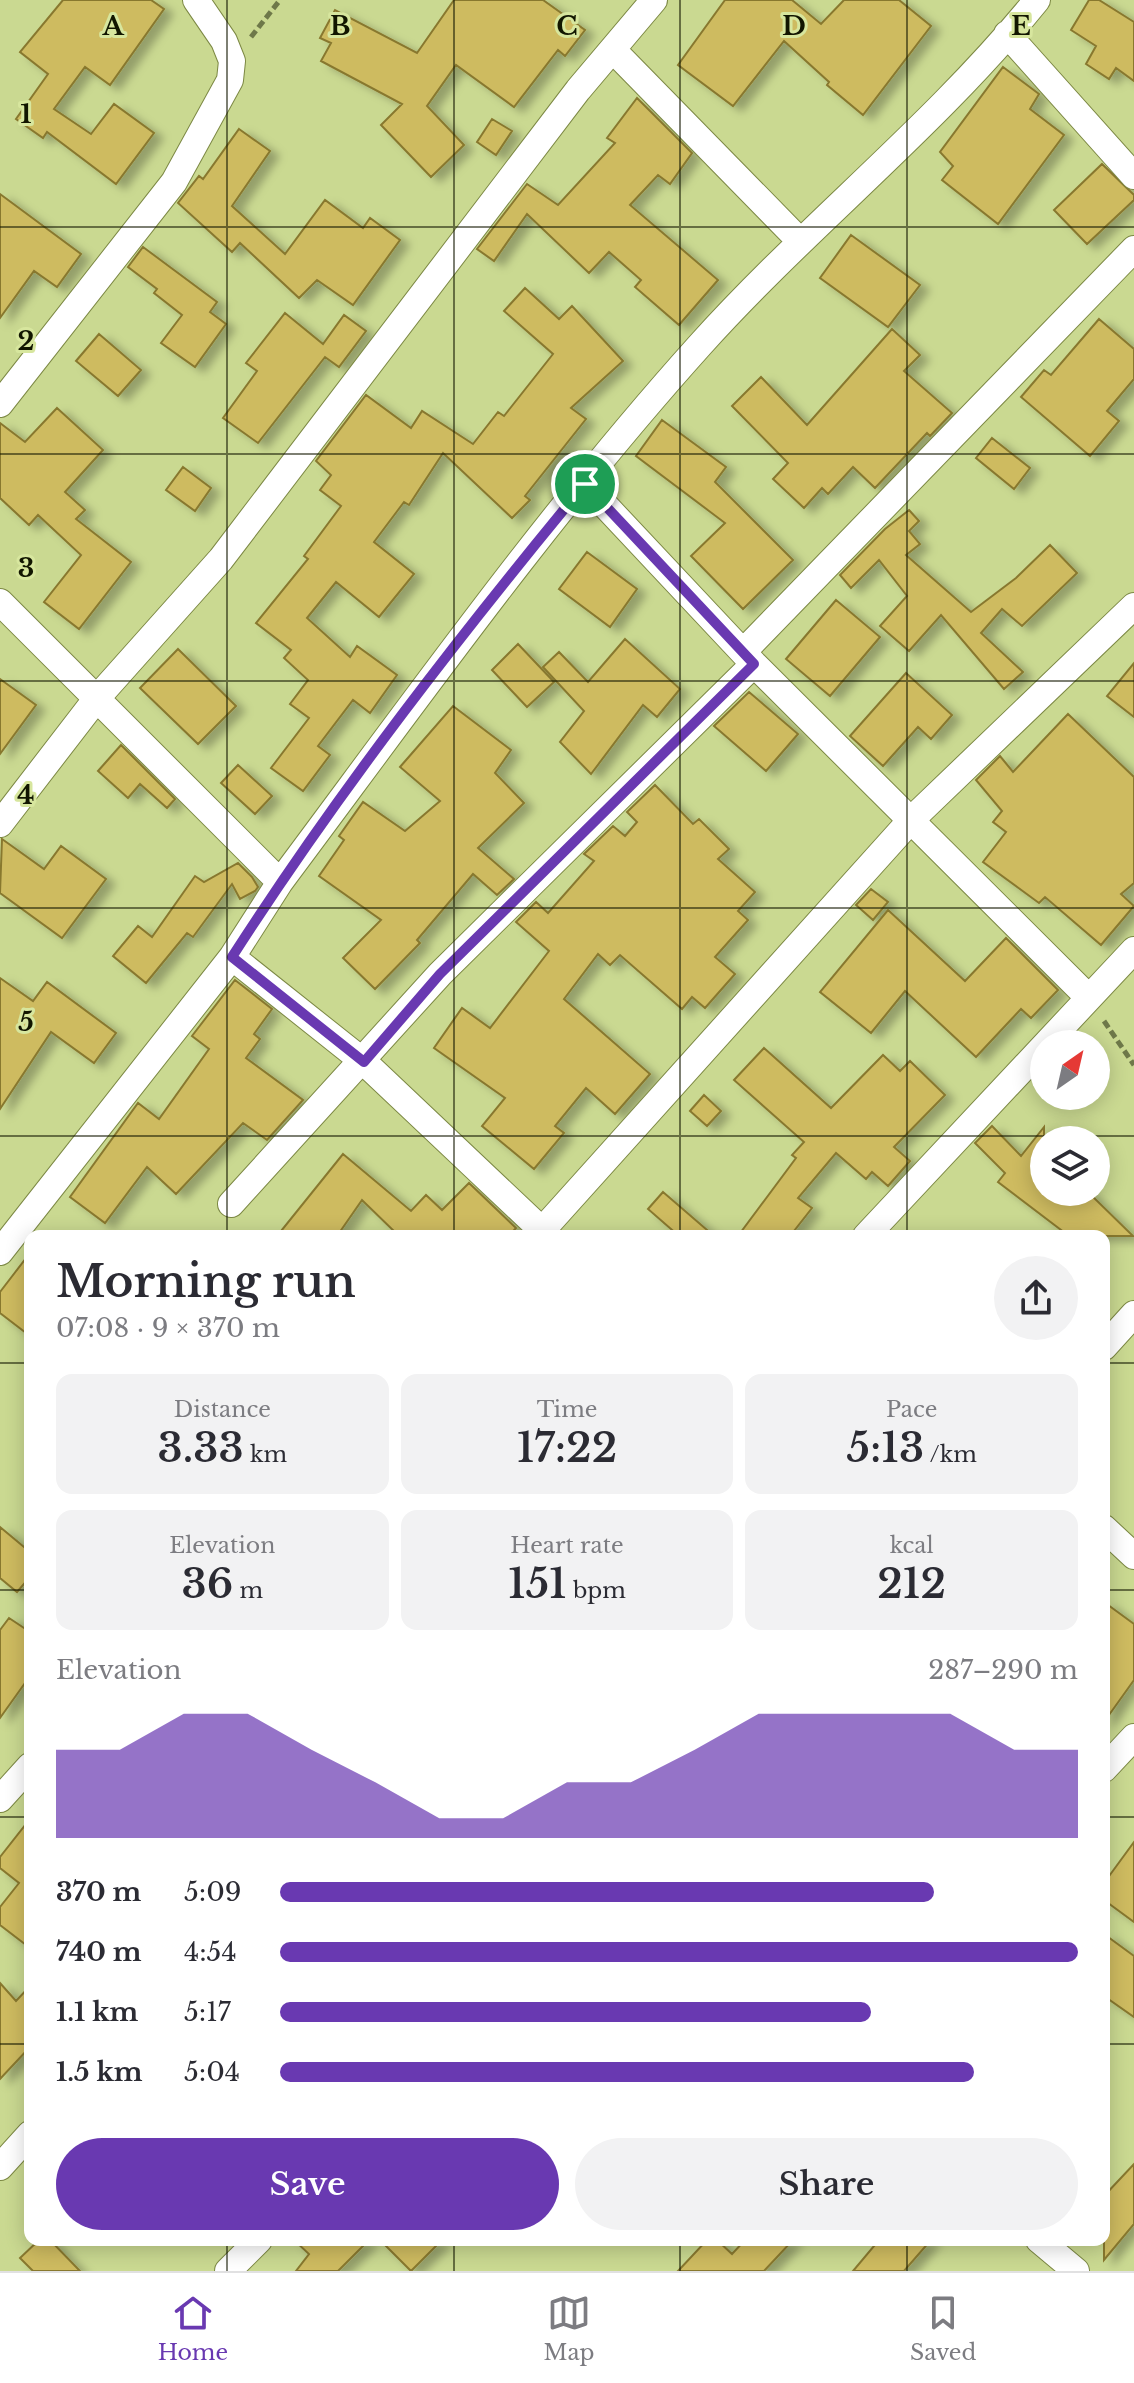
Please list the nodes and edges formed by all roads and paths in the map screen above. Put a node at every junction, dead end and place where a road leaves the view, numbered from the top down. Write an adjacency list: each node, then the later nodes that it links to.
1 (196, 0): 7 (street)
2 (280, 0): 7 (path)
3 (654, 0): 6 (street)
4 (1037, 0): 5 (street)
5 (1007, 34): 8 (street); 9 (street)
6 (614, 51): 9 (street); 16 (street)
7 (232, 61): 11 (street)
8 (1134, 176)
9 (800, 241): 12 (street)
10 (1134, 249): 15 (street)
11 (0, 404)
12 (585, 484): 15 (street); 19 (street)
13 (0, 602): 16 (street)
14 (1134, 606): 17 (street)
15 (749, 658): 17 (street); 23 (street)
16 (97, 698): 18 (street); 19 (street)
17 (911, 820): 22 (street); 27 (street)
18 (0, 824)
19 (280, 882): 21 (street)
20 (1134, 950): 22 (street)
21 (232, 957): 23 (street); 29 (street)
22 (1088, 997): 24 (path); 28 (street)
23 (364, 1062): 25 (street); 26 (street)
24 (1134, 1065)
25 (231, 1204)
26 (539, 1230)
27 (547, 1230)
28 (872, 1230)
29 (0, 1252)
30 (1134, 1314): 31 (street)
31 (1110, 1340)
32 (1110, 1534): 33 (street)
33 (1134, 1556)
34 (1134, 1737): 35 (street)
35 (1110, 1763)
36 (24, 1773): 37 (street)
37 (0, 1799)
38 (24, 2141): 39 (street)
39 (0, 2167)
40 (253, 2246): 42 (street)
41 (1046, 2246): 43 (street)
42 (228, 2271)
43 (1076, 2271)

